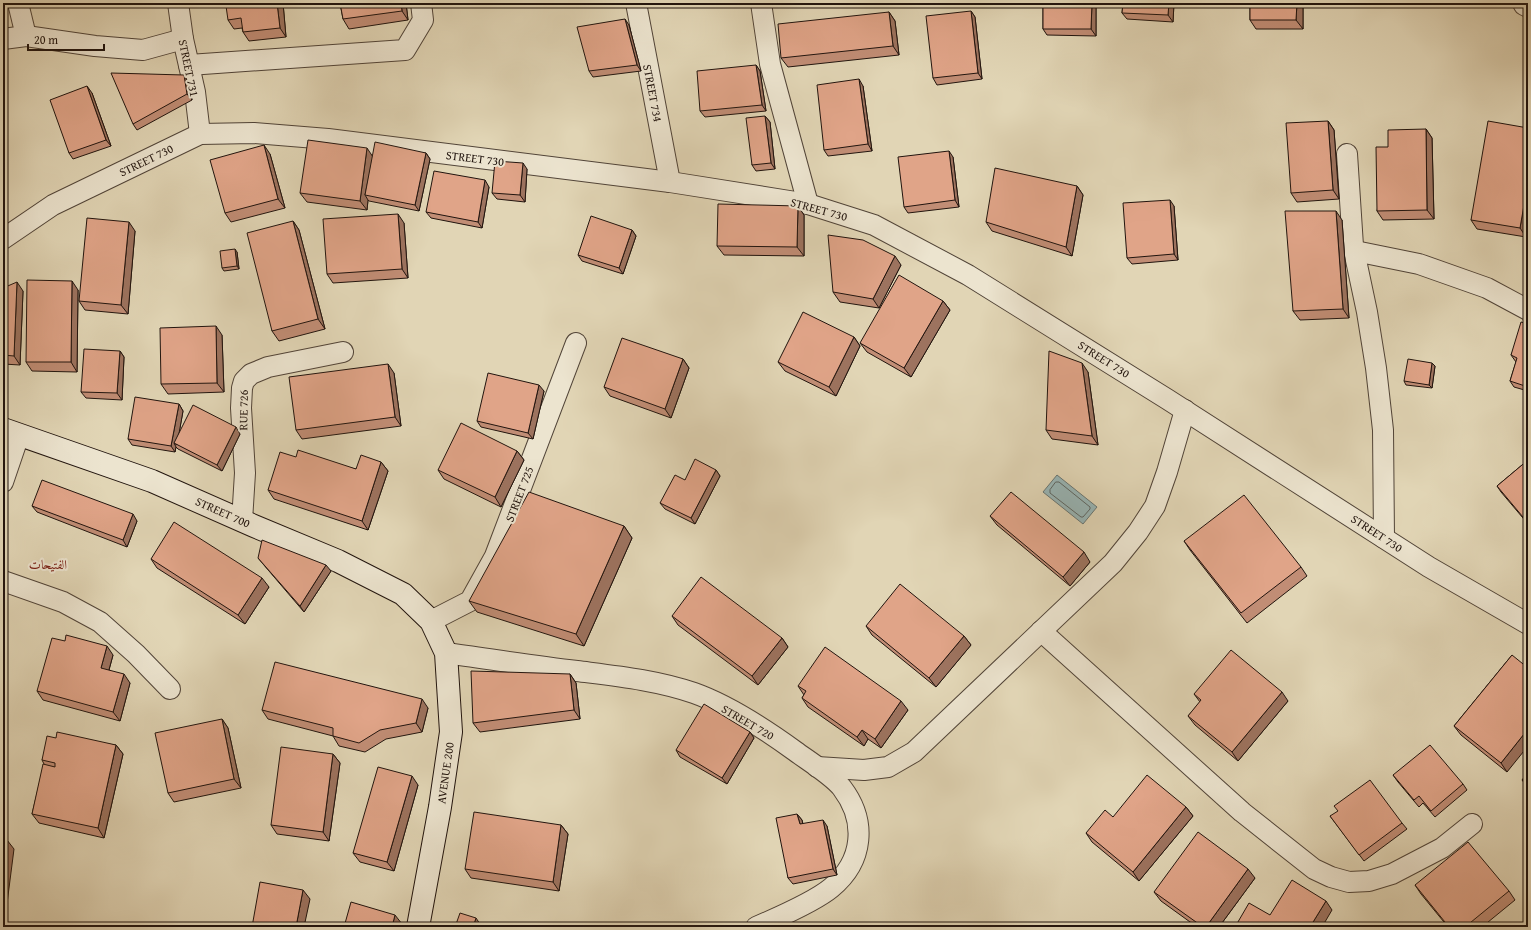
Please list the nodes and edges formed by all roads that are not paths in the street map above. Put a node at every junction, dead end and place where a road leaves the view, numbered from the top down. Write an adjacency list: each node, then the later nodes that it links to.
1 (18, 3): 8 (street)
2 (178, 3): 10 (street, STREET 731)
3 (420, 3): 11 (street)
4 (636, 3): 14 (street, STREET 734)
5 (761, 3): 15 (street)
6 (1523, 3): 7 (street)
7 (1528, 7)
8 (26, 36): 9 (street); 10 (street)
9 (3, 39)
10 (182, 39): 11 (street, STREET 731)
11 (188, 66): 12 (street, STREET 731)
12 (200, 134): 14 (street, STREET 730); 16 (street, STREET 730)
13 (1347, 154): 17 (street)
14 (670, 182): 15 (street, STREET 730)
15 (808, 204): 21 (street, STREET 730)
16 (3, 239)
17 (1355, 251): 18 (street); 25 (street)
18 (1528, 310)
19 (576, 343): 27 (street, STREET 725)
20 (344, 352): 24 (street, RUE 726)
21 (1184, 410): 25 (street, STREET 730); 29 (street)
22 (11, 432): 23 (street); 24 (main road, STREET 700)
23 (3, 482)
24 (242, 521): 27 (main road, STREET 700)
25 (1384, 538): 28 (street, STREET 730)
26 (3, 581): 31 (street)
27 (431, 621): 30 (main road, AVENUE 200)
28 (1528, 624)
29 (1041, 631): 32 (street); 33 (street)
30 (446, 653): 32 (street, STREET 720); 34 (main road, AVENUE 200)
31 (170, 689)
32 (817, 767): 35 (street, STREET 720)
33 (1472, 824)
34 (418, 927)
35 (756, 927)

